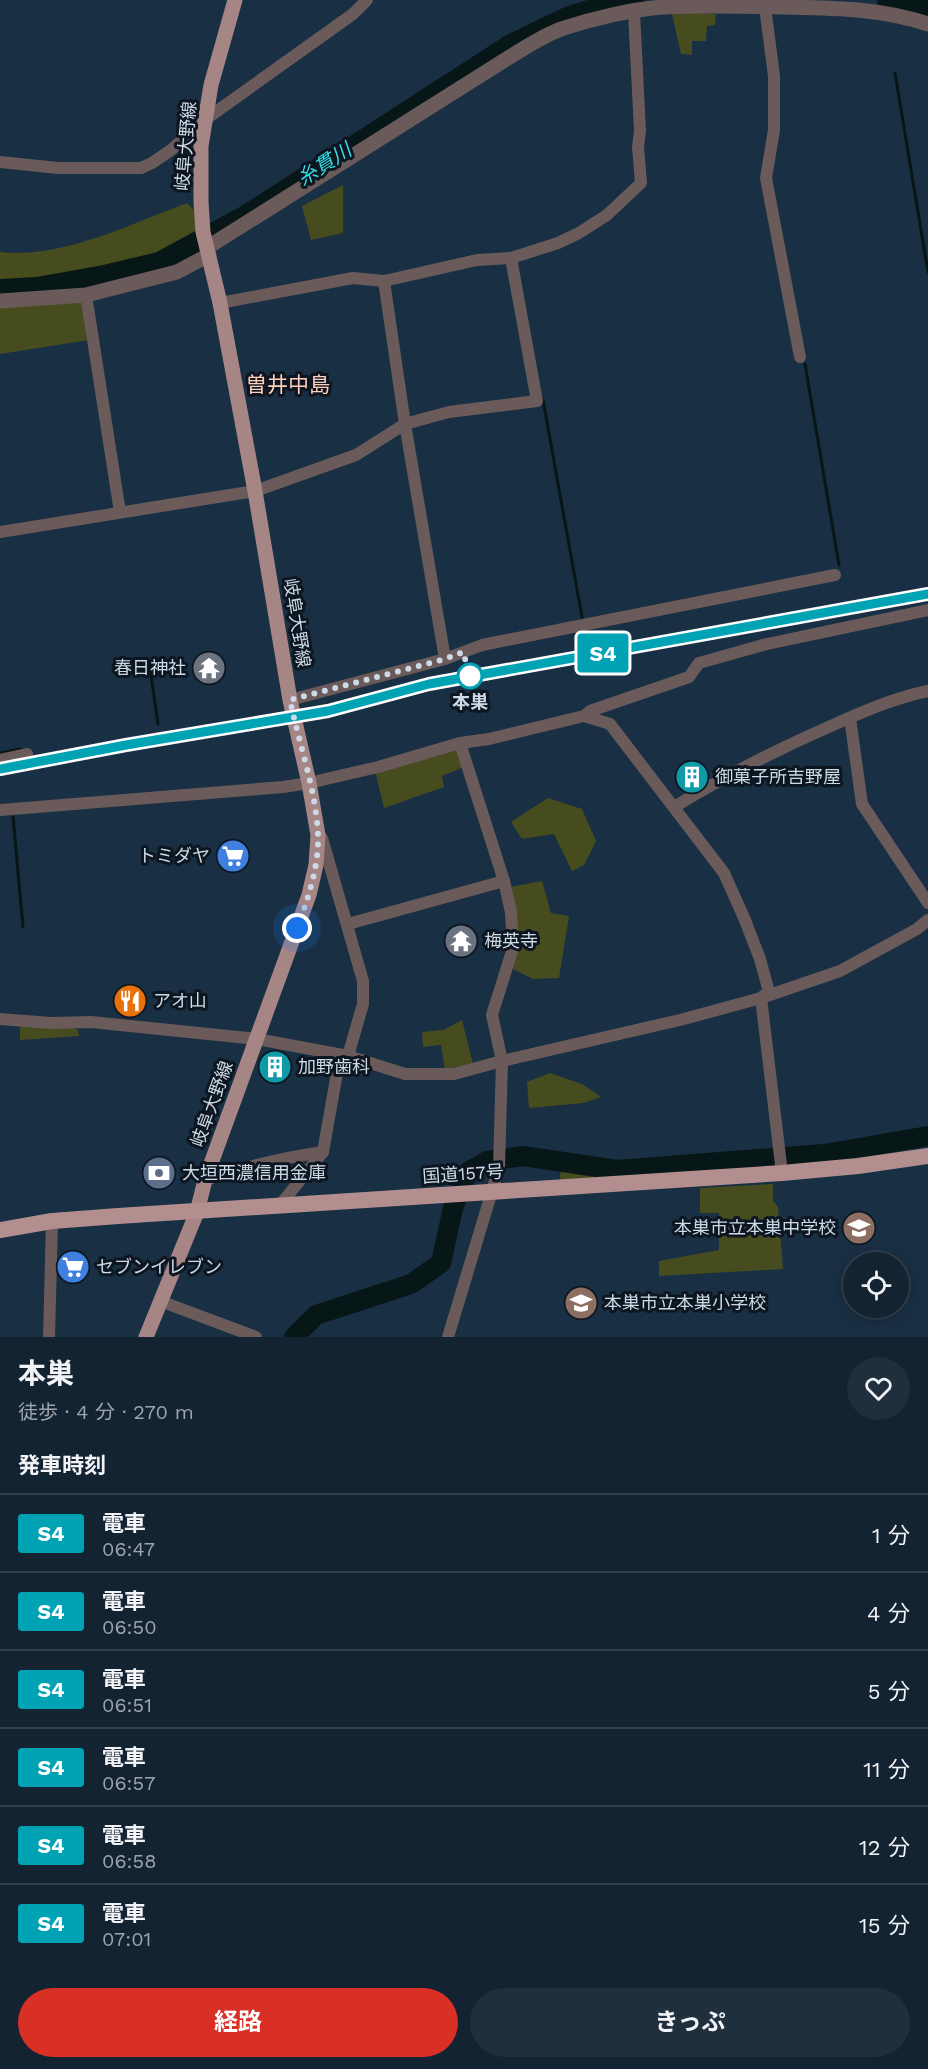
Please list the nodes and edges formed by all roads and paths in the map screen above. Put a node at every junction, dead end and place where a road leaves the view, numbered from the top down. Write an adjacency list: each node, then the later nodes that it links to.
1 (235, 0): 7 (main road, 岐阜大野線)
2 (367, 0): 7 (street)
3 (813, 3): 4 (street); 6 (street)
4 (765, 7): 5 (street); 15 (street)
5 (634, 12): 9 (street); 10 (street)
6 (928, 24)
7 (206, 119): 8 (street); 9 (main road, 岐阜大野線)
8 (0, 162)
9 (208, 251): 12 (street); 14 (main road, 岐阜大野線)
10 (511, 258): 11 (street); 16 (street)
11 (384, 281): 14 (street); 16 (street)
12 (86, 295): 13 (street); 18 (street)
13 (0, 301)
14 (220, 303): 17 (main road, 岐阜大野線)
15 (800, 357)
16 (405, 424): 17 (street); 22 (street)
17 (255, 491): 18 (street); 24 (main road, 岐阜大野線)
18 (120, 512): 19 (street)
19 (0, 532)
20 (835, 575): 22 (street)
21 (928, 610): 25 (street)
22 (445, 659): 24 (street)
23 (928, 691): 26 (street)
24 (290, 700): 30 (main road, 岐阜大野線)
25 (584, 716): 27 (street); 31 (street)
26 (850, 718): 31 (street); 35 (street)
27 (460, 743): 30 (street); 34 (street)
28 (27, 754): 29 (street)
29 (0, 760)
30 (309, 783): 32 (street); 33 (main road, 岐阜大野線)
31 (674, 807): 38 (street)
32 (0, 810)
33 (318, 835): 37 (street); 40 (main road, 岐阜大野線)
34 (504, 882): 37 (street); 42 (street)
35 (928, 903)
36 (928, 920): 38 (street)
37 (348, 924): 41 (street)
38 (761, 998): 42 (street); 45 (street)
39 (0, 1019): 40 (street)
40 (257, 1039): 41 (street); 46 (main road, 岐阜大野線)
41 (344, 1056): 42 (street); 43 (street)
42 (502, 1060): 47 (street)
43 (323, 1152): 46 (street); 48 (street)
44 (928, 1156): 45 (highway, 国道157号)
45 (781, 1162): 47 (highway, 国道157号)
46 (205, 1180): 49 (main road, 岐阜大野線)
47 (491, 1192): 48 (highway, 国道157号); 56 (street)
48 (280, 1205): 49 (highway, 国道157号)
49 (197, 1212): 50 (highway, 国道157号); 52 (main road, 岐阜大野線)
50 (52, 1221): 51 (highway, 国道157号); 53 (street)
51 (0, 1230)
52 (160, 1301): 54 (main road, 岐阜大野線); 55 (street)
53 (49, 1337)
54 (147, 1337)
55 (256, 1337)
56 (448, 1337)

